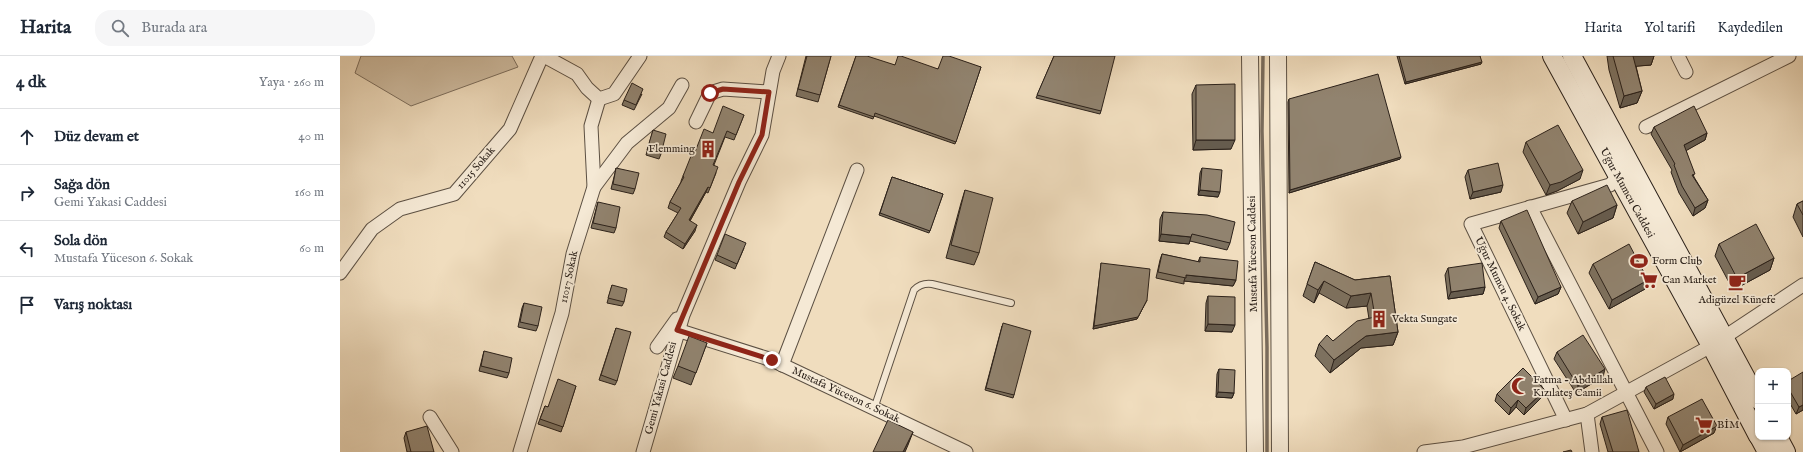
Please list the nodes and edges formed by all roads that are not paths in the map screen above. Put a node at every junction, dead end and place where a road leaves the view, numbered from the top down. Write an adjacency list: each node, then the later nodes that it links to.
1 (543, 56): 13 (street); 20 (street, 11015 Sokak)
2 (640, 56): 13 (street)
3 (779, 56): 12 (street, Gemi Yakasi Caddesi)
4 (1250, 56): 42 (street, Mustafa Yüceson Caddesi)
5 (1278, 56): 43 (street)
6 (1552, 56): 17 (main road, Uğur Mumcu Caddesi)
7 (1572, 56): 25 (main road, Uğur Mumcu Caddesi)
8 (1678, 56): 10 (street)
9 (1789, 56): 15 (street)
10 (1686, 72)
11 (682, 85): 18 (street)
12 (769, 92): 14 (street); 23 (street, Gemi Yakasi Caddesi)
13 (599, 99): 18 (street, 11017 Sokak)
14 (696, 122)
15 (1646, 127)
16 (857, 170): 27 (street)
17 (1618, 177): 19 (street, Uğur Mumcu 4. Sokak); 25 (main road, Uğur Mumcu Caddesi)
18 (594, 186): 39 (street, 11017 Sokak)
19 (1530, 207): 28 (street); 33 (street, Uğur Mumcu 4. Sokak)
20 (340, 273)
21 (1803, 285): 25 (street)
22 (1011, 303): 30 (lane)
23 (683, 315): 24 (street, Gemi Yakasi Caddesi); 26 (street)
24 (677, 330): 27 (street, Mustafa Yüceson 6. Sokak); 40 (street, Gemi Yakasi Caddesi)
25 (1717, 341): 28 (street); 29 (main road, Uğur Mumcu Caddesi); 34 (main road, Uğur Mumcu Caddesi)
26 (658, 347)
27 (782, 365): 30 (street, Mustafa Yüceson 6. Sokak)
28 (1625, 393): 31 (street); 46 (street)
29 (1755, 396)
30 (874, 409): 41 (street, Mustafa Yüceson 6. Sokak)
31 (1587, 414): 33 (street); 45 (street)
32 (430, 417): 38 (street)
33 (1566, 420): 37 (street)
34 (1755, 429)
35 (1760, 440): 47 (main road, Uğur Mumcu Caddesi)
36 (1780, 440): 48 (main road)
37 (1463, 450): 44 (street)
38 (452, 452)
39 (520, 452)
40 (643, 452)
41 (966, 452)
42 (1255, 452)
43 (1280, 452)
44 (1424, 452)
45 (1592, 452)
46 (1657, 452)
47 (1767, 452)
48 (1786, 452)

